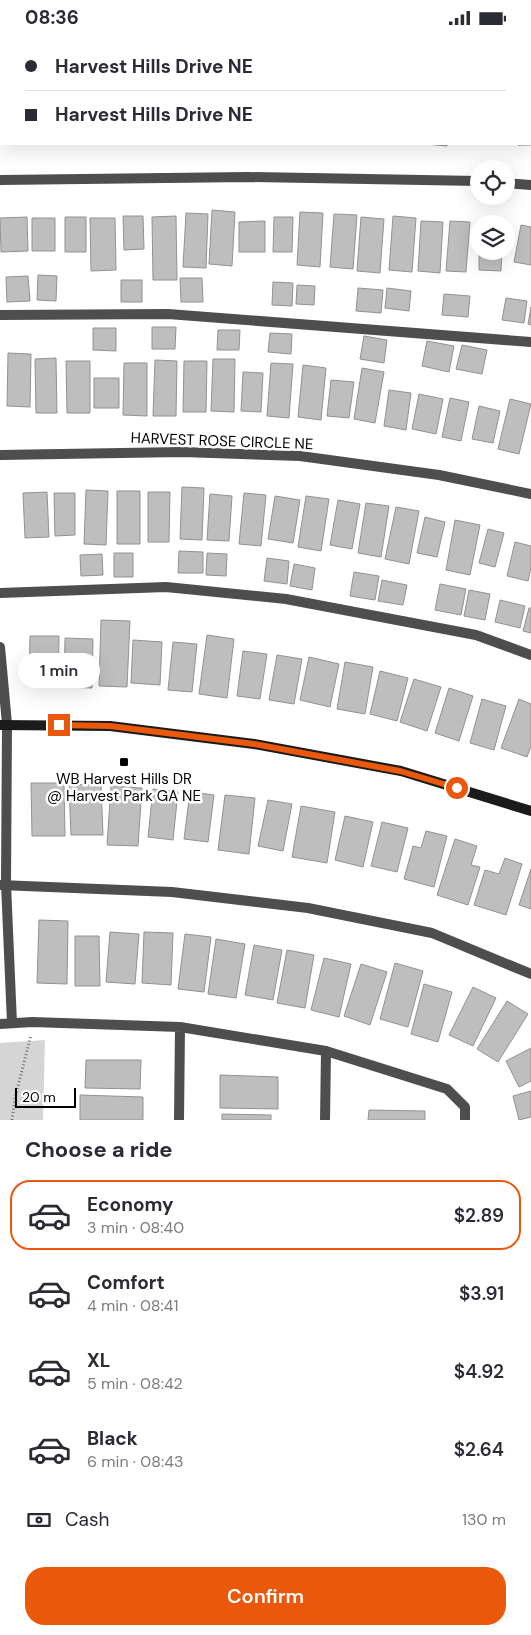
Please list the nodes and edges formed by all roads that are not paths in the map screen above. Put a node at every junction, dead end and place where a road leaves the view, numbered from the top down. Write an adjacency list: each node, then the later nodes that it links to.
1 (0, 180): 2 (street)
2 (470, 181)
3 (515, 184): 4 (street)
4 (531, 185)
5 (0, 315): 6 (street)
6 (531, 342)
7 (0, 455): 8 (street, HARVEST ROSE CIRCLE NE)
8 (531, 494)
9 (0, 593): 11 (street)
10 (0, 647): 12 (street)
11 (531, 655)
12 (4, 725): 13 (street); 14 (street)
13 (531, 811)
14 (3, 884): 15 (street); 16 (street)
15 (531, 974)
16 (12, 1023): 17 (street); 18 (street)
17 (0, 1024)
18 (180, 1027): 19 (street); 20 (street)
19 (326, 1051): 21 (street); 22 (street)
20 (179, 1120)
21 (326, 1120)
22 (465, 1120)

